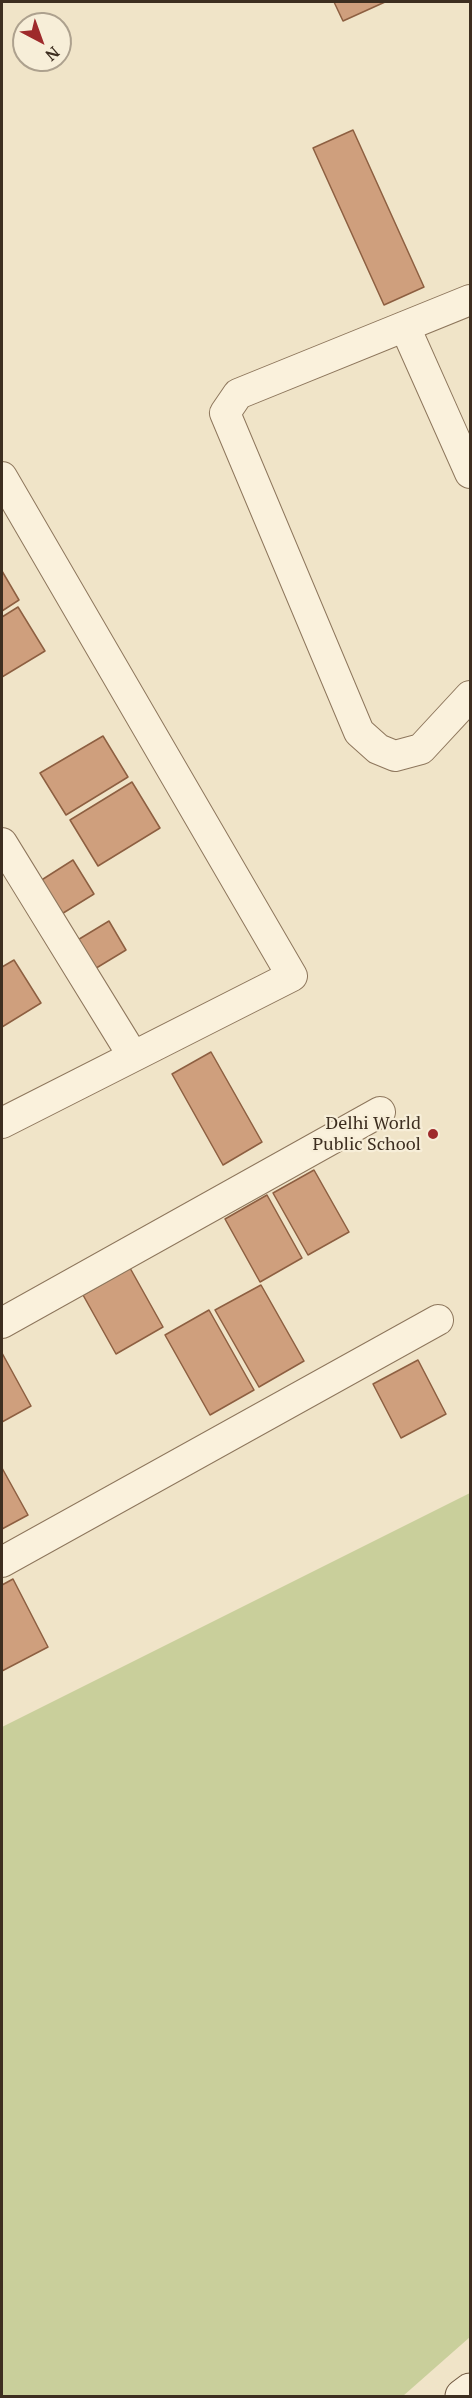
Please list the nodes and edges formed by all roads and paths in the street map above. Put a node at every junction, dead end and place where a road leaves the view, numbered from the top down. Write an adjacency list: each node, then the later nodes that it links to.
1 (471, 300): 2 (street)
2 (405, 327): 3 (street); 5 (street)
3 (471, 473)
4 (2, 477): 7 (street)
5 (471, 696)
6 (2, 843): 7 (street)
7 (134, 1056): 9 (street)
8 (380, 1112): 11 (street)
9 (2, 1123)
10 (438, 1320): 12 (street)
11 (2, 1323)
12 (2, 1562)
13 (471, 2390): 14 (street)
14 (462, 2397)

